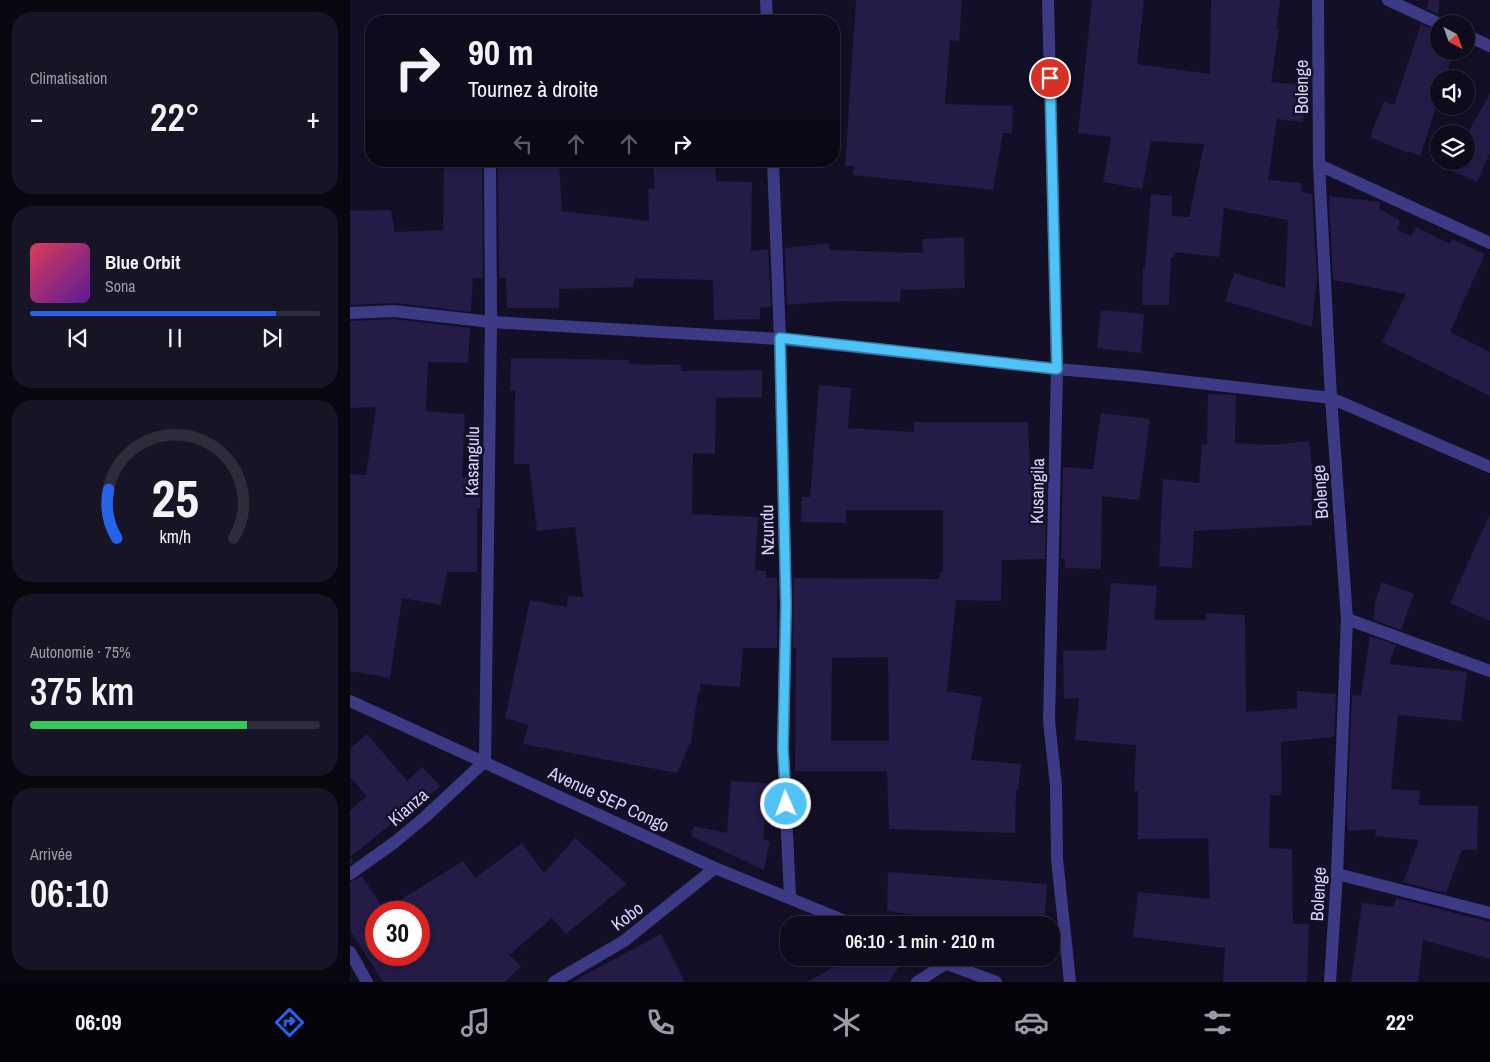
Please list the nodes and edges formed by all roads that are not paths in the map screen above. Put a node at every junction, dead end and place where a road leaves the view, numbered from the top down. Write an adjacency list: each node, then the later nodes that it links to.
1 (766, 0): 5 (street)
2 (1048, 0): 16 (street, Kusangila)
3 (1318, 0): 9 (street, Bolenge)
4 (1388, 0): 6 (street)
5 (767, 15)
6 (1430, 19)
7 (1475, 40): 8 (street)
8 (1490, 46)
9 (1319, 165): 12 (street); 17 (street, Bolenge)
10 (490, 167): 14 (street, Kasangulu)
11 (773, 167): 15 (street, Nzundu)
12 (1490, 243)
13 (350, 313): 14 (street)
14 (491, 322): 15 (street); 22 (street, Kasangulu)
15 (780, 338): 16 (street); 26 (street, Nzundu)
16 (1057, 369): 17 (street); 36 (street, Kusangila)
17 (1330, 398): 18 (street); 19 (street, Bolenge)
18 (1490, 467)
19 (1347, 619): 20 (street); 25 (street, Bolenge)
20 (1490, 671)
21 (350, 701): 22 (street, Avenue SEP Congo)
22 (485, 762): 23 (street, Avenue SEP Congo); 24 (street, Kianza)
23 (715, 868): 26 (street, Avenue SEP Congo); 33 (street, Kobo)
24 (350, 874)
25 (1337, 874): 27 (street); 37 (street, Bolenge)
26 (790, 897): 28 (street, Avenue SEP Congo)
27 (1490, 913)
28 (834, 916)
29 (350, 952): 32 (street)
30 (942, 966): 34 (street)
31 (951, 966): 35 (street)
32 (367, 982)
33 (554, 982)
34 (917, 982)
35 (996, 982)
36 (1070, 982)
37 (1330, 982)

